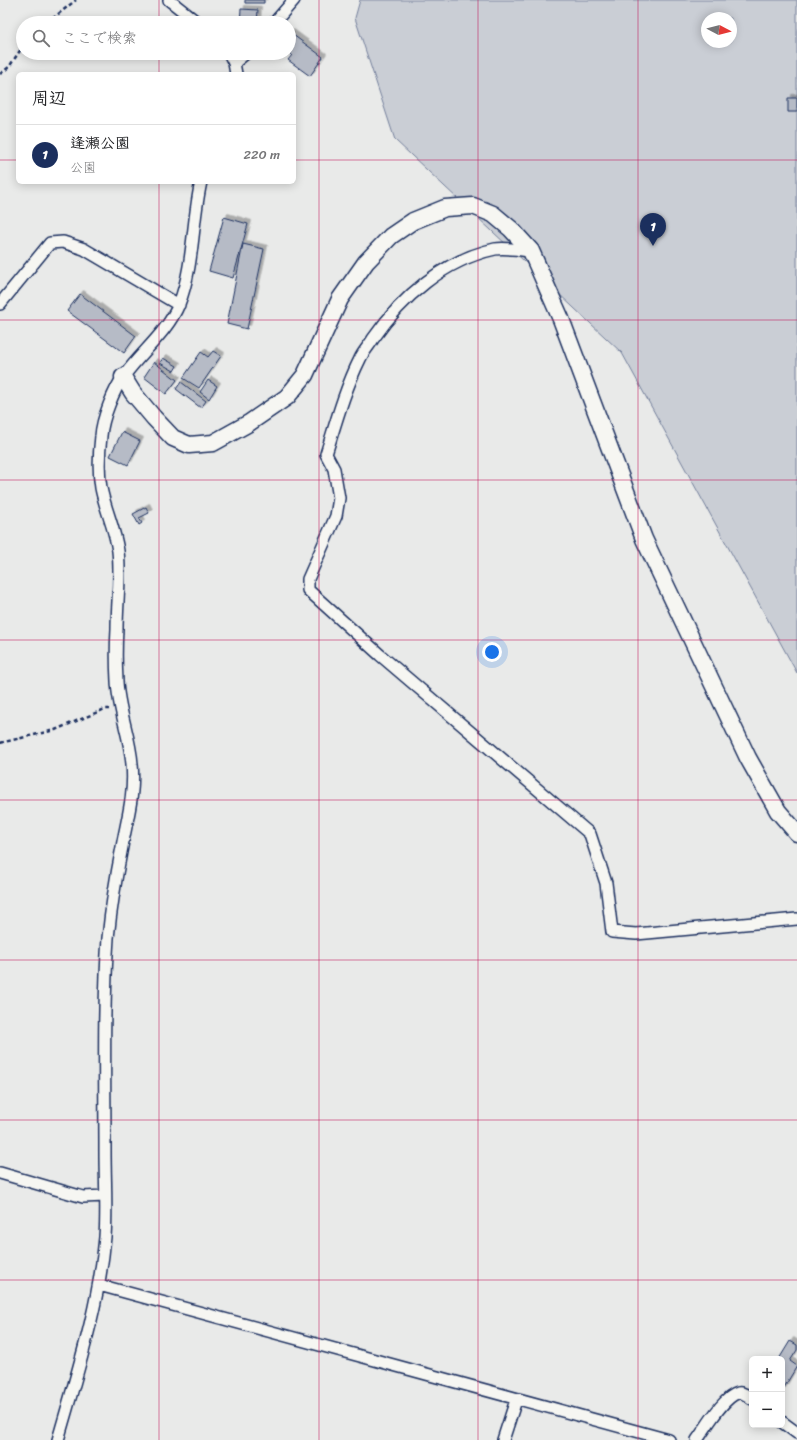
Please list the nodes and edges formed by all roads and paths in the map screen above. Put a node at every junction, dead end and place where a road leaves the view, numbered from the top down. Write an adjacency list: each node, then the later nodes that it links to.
1 (76, 0): 4 (path)
2 (169, 0): 5 (street)
3 (294, 0): 6 (street)
4 (56, 16)
5 (189, 16)
6 (280, 16)
7 (16, 56): 10 (path)
8 (241, 60): 9 (street)
9 (235, 69)
10 (0, 74)
11 (201, 184): 14 (street)
12 (531, 251): 15 (street); 18 (street); 19 (street)
13 (0, 304): 14 (street)
14 (179, 304): 15 (street)
15 (123, 377): 16 (street)
16 (120, 708): 17 (path); 21 (street)
17 (0, 742)
18 (797, 833)
19 (797, 918)
20 (0, 1173): 21 (street)
21 (105, 1196): 22 (street)
22 (99, 1285): 24 (street); 27 (street)
23 (749, 1397): 30 (street)
24 (516, 1400): 28 (street); 29 (street)
25 (785, 1424): 26 (street)
26 (797, 1433)
27 (58, 1440)
28 (503, 1440)
29 (669, 1440)
30 (697, 1440)

